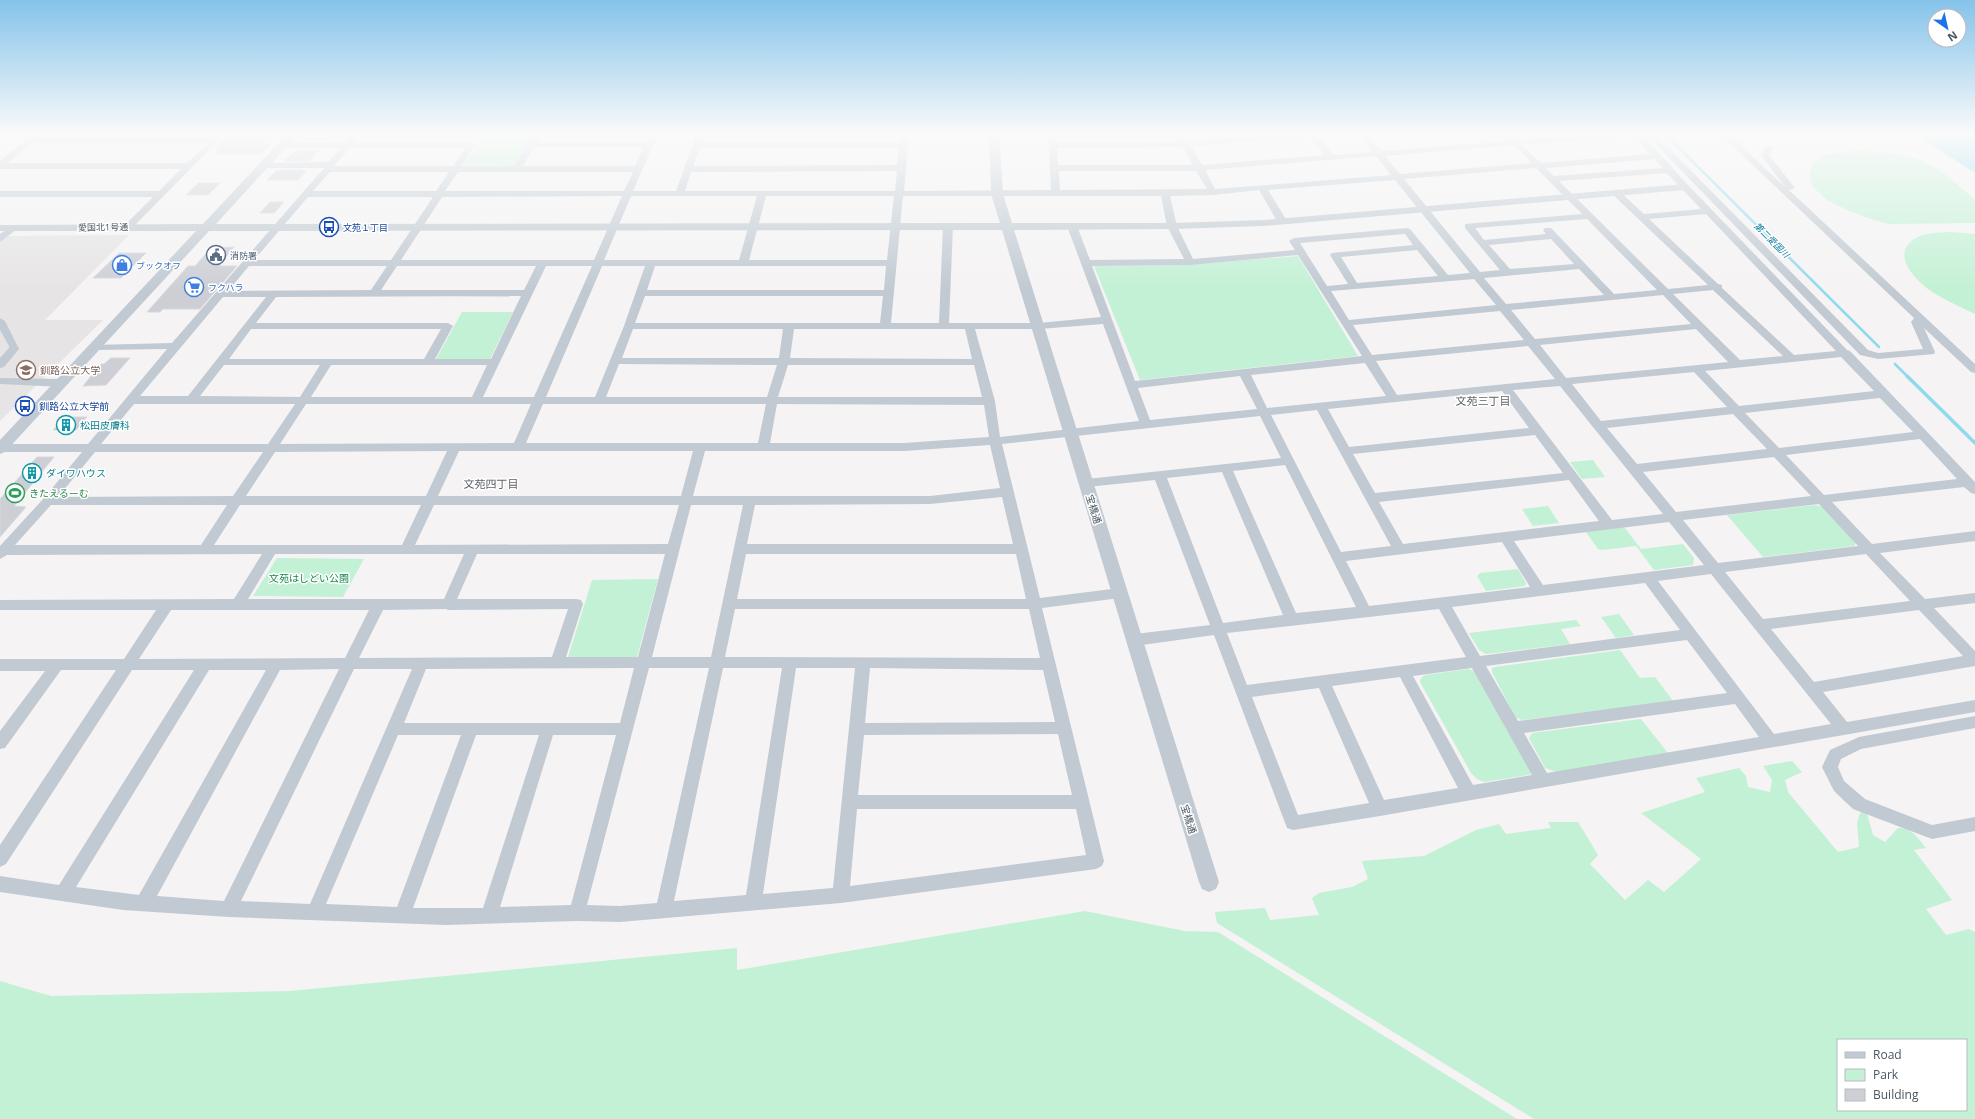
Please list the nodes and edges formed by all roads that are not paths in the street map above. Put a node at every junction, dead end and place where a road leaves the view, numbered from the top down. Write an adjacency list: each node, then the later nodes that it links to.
1 (169, 185): 24 (street)
2 (245, 185): 48 (street)
3 (313, 185): 25 (street)
4 (446, 185): 26 (street)
5 (632, 185): 27 (street)
6 (682, 185): 28 (street)
7 (899, 185): 20 (street)
8 (997, 185): 30 (street, 宝橋通)
9 (1055, 185): 31 (street)
10 (1209, 185): 19 (street)
11 (1306, 185): 18 (street)
12 (1404, 185): 34 (street)
13 (1558, 185): 33 (street)
14 (1700, 185): 83 (street)
15 (1779, 185): 22 (street)
16 (1789, 185): 22 (street)
17 (1685, 187): 21 (street, 愛国北1号通); 35 (street)
18 (1263, 189): 19 (street); 39 (street)
19 (1213, 192): 32 (street)
20 (898, 193): 29 (street); 30 (street); 42 (street)
21 (1616, 193): 33 (street, 愛国北1号通); 37 (street)
22 (1787, 193): 83 (street)
23 (0, 194): 24 (street)
24 (160, 194): 47 (street)
25 (306, 194): 26 (street); 52 (street)
26 (440, 194): 27 (street); 49 (street)
27 (628, 194): 28 (street); 40 (street)
28 (679, 194): 29 (street)
29 (762, 194): 41 (street)
30 (997, 194): 31 (street); 44 (street, 宝橋通)
31 (1056, 194): 32 (street)
32 (1164, 194): 46 (street)
33 (1570, 197): 34 (street, 愛国北1号通); 36 (street)
34 (1423, 209): 39 (street, 愛国北1号通); 69 (street)
35 (1708, 211): 37 (street); 98 (street)
36 (1589, 216): 38 (street); 74 (street)
37 (1643, 217): 72 (street)
38 (1539, 220): 53 (street); 55 (street)
39 (1282, 221): 46 (street, 愛国北1号通)
40 (614, 226): 41 (street, 愛国北1号通); 49 (street, 愛国北1号通); 60 (street)
41 (753, 226): 42 (street, 愛国北1号通); 64 (street)
42 (894, 226): 43 (street, 愛国北1号通); 65 (street)
43 (948, 226): 44 (street, 愛国北1号通); 94 (street)
44 (1006, 226): 45 (street, 愛国北1号通); 92 (street, 宝橋通)
45 (1072, 226): 46 (street, 愛国北1号通); 66 (street)
46 (1172, 226): 61 (street)
47 (128, 227): 48 (street, 愛国北1号通); 51 (street, 愛国北1号通)
48 (206, 227): 52 (street, 愛国北1号通); 97 (street)
49 (418, 227): 52 (street, 愛国北1号通); 58 (street)
50 (0, 228): 51 (street, 愛国北1号通)
51 (13, 228): 54 (street)
52 (276, 228): 62 (street)
53 (1554, 236): 55 (street); 67 (street)
54 (0, 239)
55 (1482, 243): 68 (street)
56 (1420, 247): 57 (street); 70 (street); 71 (street)
57 (1300, 252): 61 (street); 73 (street)
58 (395, 262): 59 (street); 62 (street); 80 (street)
59 (543, 262): 60 (street); 75 (street)
60 (598, 262): 63 (street); 123 (street)
61 (1190, 262): 66 (street)
62 (246, 263): 78 (street)
63 (650, 263): 64 (street); 76 (street)
64 (744, 263): 65 (street)
65 (890, 263): 77 (street)
66 (1086, 263): 84 (street)
67 (1581, 266): 68 (street); 81 (street)
68 (1508, 272): 69 (street)
69 (1477, 275): 70 (street); 82 (street)
70 (1444, 278): 71 (street)
71 (1354, 286): 73 (street)
72 (1718, 287): 74 (street); 100 (street)
73 (1324, 289): 86 (street)
74 (1666, 292): 81 (street); 93 (street)
75 (528, 293): 80 (street); 106 (street)
76 (640, 293): 77 (street); 88 (street)
77 (887, 293): 90 (street)
78 (221, 294): 79 (street); 96 (street)
79 (273, 294): 80 (street); 87 (street)
80 (374, 294)
81 (1611, 297): 82 (street)
82 (1503, 308): 86 (street); 95 (street)
83 (1919, 318): 111 (street)
84 (1108, 320): 92 (street); 116 (street)
85 (0, 321): 109 (street)
86 (1346, 323): 99 (street)
87 (248, 326): 103 (street); 105 (street)
88 (629, 326): 89 (street); 101 (street)
89 (790, 326): 90 (street); 102 (street)
90 (885, 326): 94 (street)
91 (968, 326): 92 (street); 94 (street); 107 (street)
92 (1039, 326): 134 (street, 宝橋通)
93 (1700, 326): 95 (street); 108 (street)
94 (944, 327)
95 (1532, 344): 99 (street); 114 (street)
96 (175, 346): 97 (street); 119 (street)
97 (96, 347): 115 (street)
98 (1846, 353): 100 (street); 118 (street)
99 (1367, 359): 112 (street); 126 (street)
100 (1792, 359): 108 (street)
101 (615, 361): 102 (street); 124 (street)
102 (784, 361): 107 (street); 125 (street)
103 (221, 362): 104 (street); 120 (street)
104 (328, 362): 105 (street); 121 (street)
105 (428, 362): 106 (street)
106 (494, 362): 122 (street)
107 (979, 362): 127 (street)
108 (1737, 364): 110 (street)
109 (0, 365)
110 (1696, 368): 114 (street); 129 (street)
111 (1975, 370)
112 (1244, 373): 116 (street); 130 (street)
113 (0, 381): 115 (street)
114 (1564, 382): 117 (street); 132 (street)
115 (63, 383): 139 (street)
116 (1132, 385): 131 (street)
117 (1506, 389): 126 (street); 133 (street)
118 (1883, 394): 129 (street); 135 (street)
119 (131, 400): 120 (street); 140 (street)
120 (191, 400): 121 (street)
121 (302, 400): 122 (street); 141 (street)
122 (476, 400): 123 (street)
123 (539, 400): 124 (street); 143 (street)
124 (599, 400): 125 (street)
125 (772, 400): 127 (street); 138 (street)
126 (1394, 400): 128 (street)
127 (989, 401): 136 (street)
128 (1321, 407): 130 (street); 144 (street)
129 (1735, 409): 132 (street); 145 (street)
130 (1264, 412): 131 (street); 146 (street)
131 (1146, 424): 134 (street)
132 (1598, 425): 147 (street)
133 (1538, 431): 144 (street); 150 (street)
134 (1070, 433): 136 (street); 151 (street, 宝橋通)
135 (1923, 436): 145 (street); 152 (street)
136 (995, 441): 138 (street); 153 (street)
137 (700, 447): 138 (street); 143 (street); 158 (street)
138 (763, 447)
139 (0, 448): 140 (street)
140 (91, 448): 141 (street); 156 (street)
141 (271, 448): 142 (street); 157 (street)
142 (455, 448): 143 (street); 160 (street)
143 (518, 448)
144 (1346, 451): 154 (street)
145 (1777, 453): 147 (street); 155 (street)
146 (1289, 462): 148 (street); 175 (street)
147 (1633, 468): 161 (street)
148 (1226, 469): 149 (street); 191 (street)
149 (1160, 476): 151 (street); 193 (street)
150 (1571, 476): 154 (street); 162 (street)
151 (1086, 483): 179 (street, 宝橋通)
152 (1971, 486): 155 (street)
153 (1008, 492): 159 (street); 167 (street)
154 (1372, 498): 168 (street)
155 (1821, 499): 161 (street); 173 (street)
156 (48, 500): 157 (street); 174 (street)
157 (236, 500): 160 (street); 169 (street)
158 (687, 500): 159 (street); 160 (street); 165 (street)
159 (750, 500): 166 (street)
160 (429, 501): 171 (street)
161 (1672, 516): 162 (street); 176 (street)
162 (1608, 524): 163 (street)
163 (1504, 536): 168 (street); 178 (street)
164 (1975, 536): 173 (street)
165 (673, 549): 172 (street); 200 (street)
166 (741, 549): 167 (street); 182 (street)
167 (1022, 549): 183 (street)
168 (1399, 549): 175 (street)
169 (204, 550): 170 (street); 174 (street)
170 (271, 550): 171 (street); 186 (street)
171 (406, 550): 172 (street)
172 (472, 550): 188 (street)
173 (1868, 550): 176 (street); 189 (street)
174 (2, 552)
175 (1337, 557): 190 (street)
176 (1715, 568): 177 (street); 192 (street)
177 (1647, 576): 178 (street); 194 (street)
178 (1539, 590): 181 (street)
179 (1120, 593): 183 (street); 195 (street, 宝橋通)
180 (1975, 598): 189 (street)
181 (1443, 603): 190 (street); 203 (street)
182 (729, 604): 183 (street); 201 (street)
183 (1035, 604): 208 (street)
184 (0, 605): 185 (street)
185 (167, 605): 186 (street); 204 (street)
186 (238, 605): 187 (street)
187 (378, 605): 188 (street); 207 (street)
188 (448, 605): 199 (street)
189 (1921, 605): 192 (street); 196 (street)
190 (1365, 611): 191 (street)
191 (1292, 619): 193 (street)
192 (1760, 625): 213 (street)
193 (1219, 629): 195 (street); 214 (street)
194 (1690, 634): 203 (street); 215 (street)
195 (1135, 640): 235 (street, 宝橋通)
196 (1975, 660): 213 (street)
197 (790, 662): 201 (street); 202 (street); 240 (street)
198 (422, 663): 199 (street); 207 (street); 220 (street)
199 (557, 663): 200 (street)
200 (644, 663): 201 (street); 222 (street)
201 (717, 663): 242 (street)
202 (863, 663): 208 (street); 223 (street)
203 (1478, 663): 211 (street); 219 (street)
204 (129, 664): 205 (street); 210 (street); 234 (street)
205 (205, 664): 206 (street); 237 (street)
206 (276, 664): 207 (street); 239 (street)
207 (350, 664): 241 (street)
208 (1048, 664): 218 (street)
209 (0, 665): 210 (street)
210 (57, 665): 227 (street)
211 (1404, 672): 212 (street); 229 (street)
212 (1323, 682): 214 (street); 232 (street)
213 (1811, 688): 224 (street)
214 (1243, 692): 232 (street)
215 (1738, 698): 219 (street); 226 (street)
216 (1975, 706): 224 (street)
217 (1975, 722): 233 (street)
218 (1065, 728): 223 (street); 231 (street)
219 (1515, 728): 228 (street)
220 (394, 729): 225 (street); 243 (street)
221 (548, 729): 222 (street); 225 (street); 246 (street)
222 (626, 729): 244 (street)
223 (858, 729): 230 (street)
224 (1844, 729): 226 (street)
225 (470, 730): 245 (street)
226 (1770, 740): 228 (street)
227 (0, 743)
228 (1544, 780): 229 (street)
229 (1469, 793): 232 (street)
230 (851, 802): 231 (street); 238 (street)
231 (1081, 802): 238 (street)
232 (1380, 808)
233 (1975, 824)
234 (0, 859)
235 (1209, 882)
236 (0, 884): 237 (street)
237 (63, 893): 239 (street)
238 (842, 895): 240 (street)
239 (144, 903): 241 (street)
240 (753, 903): 242 (street)
241 (229, 909): 243 (street)
242 (664, 910): 244 (street)
243 (314, 913): 245 (street)
244 (577, 913): 246 (street)
245 (402, 915): 246 (street)
246 (489, 916)

